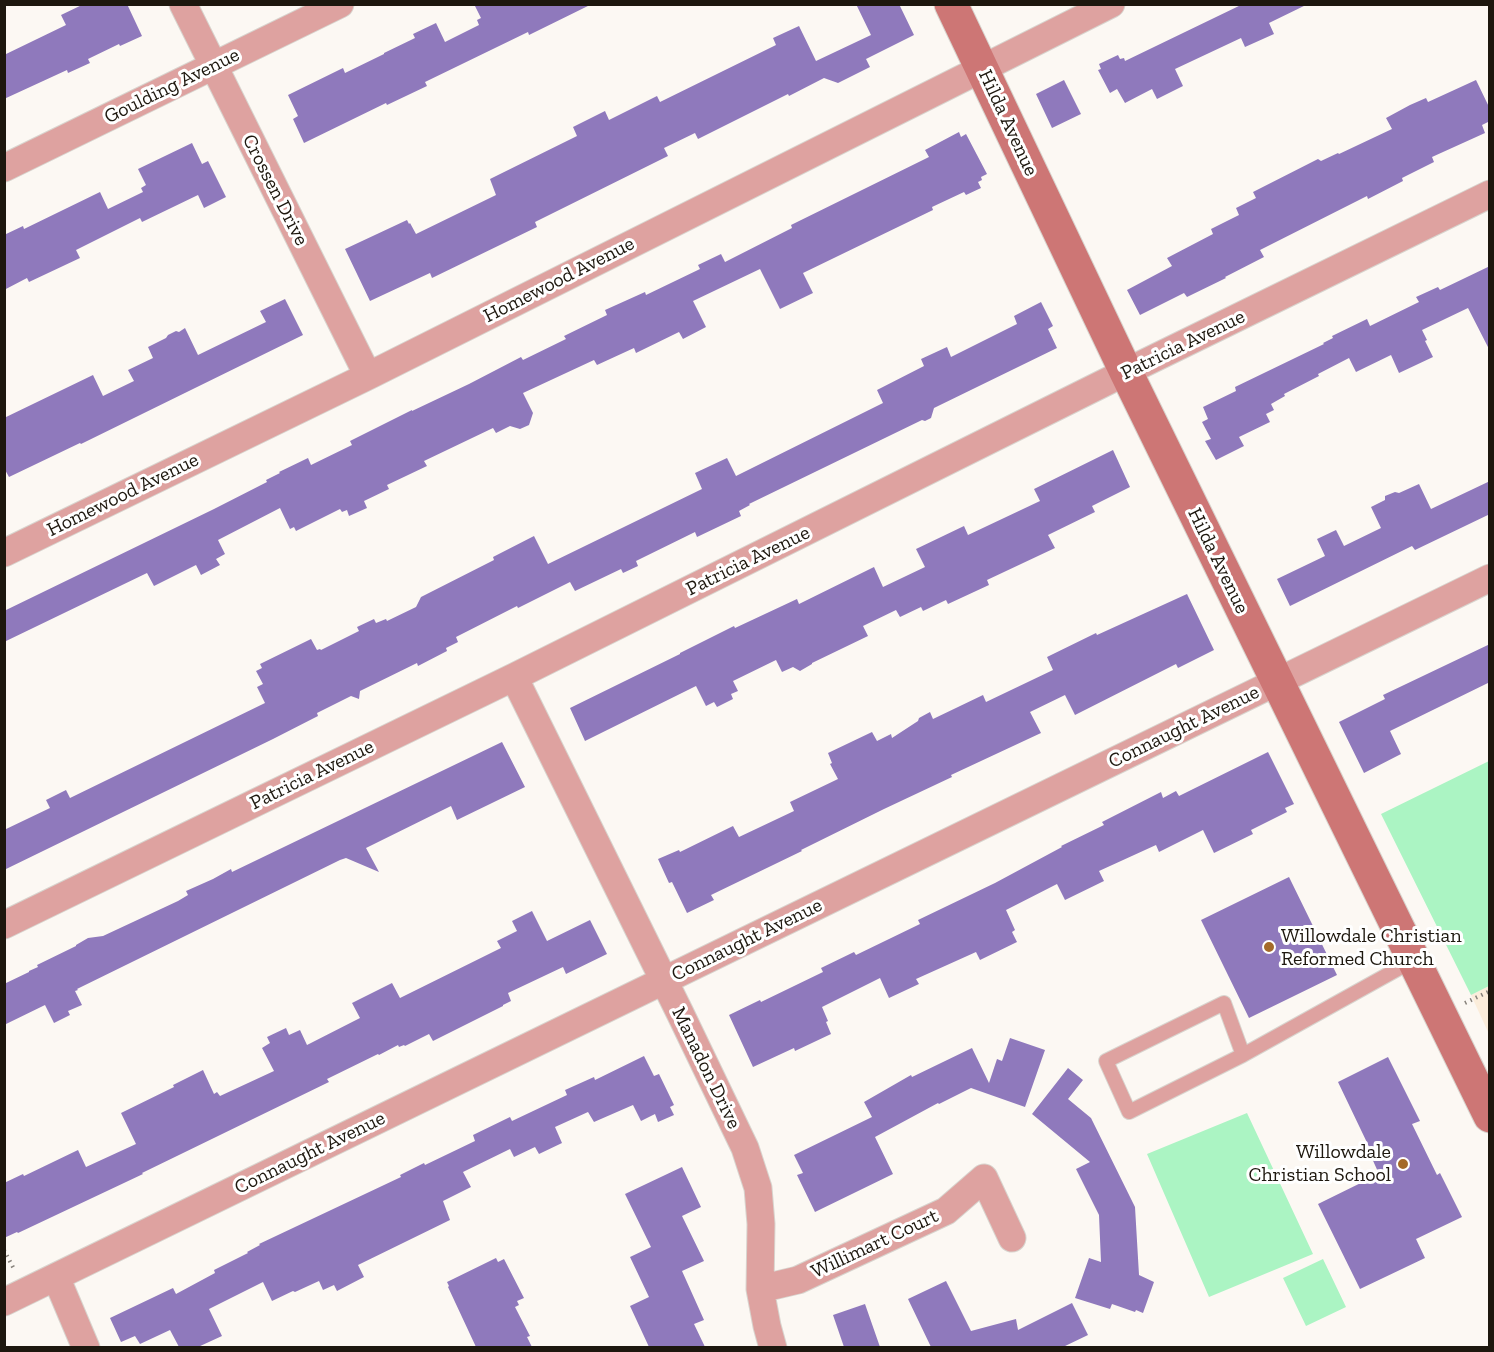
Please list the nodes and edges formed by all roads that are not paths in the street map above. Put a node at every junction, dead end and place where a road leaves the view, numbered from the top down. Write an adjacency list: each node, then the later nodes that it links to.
1 (183, 4): 5 (street, Crossen Drive)
2 (340, 4): 5 (street, Goulding Avenue)
3 (951, 4): 6 (street, Hilda Avenue)
4 (1111, 4): 6 (street, Homewood Avenue)
5 (213, 67): 7 (street, Goulding Avenue); 10 (street, Crossen Drive)
6 (982, 69): 9 (street, Hilda Avenue); 10 (street, Homewood Avenue)
7 (4, 168)
8 (1490, 194): 9 (street, Patricia Avenue)
9 (1126, 372): 13 (street, Patricia Avenue); 14 (street, Hilda Avenue)
10 (368, 376): 11 (street, Homewood Avenue)
11 (4, 553)
12 (1490, 578): 14 (street, Connaught Avenue)
13 (514, 677): 15 (street, Patricia Avenue); 17 (street, Manadon Drive)
14 (1277, 682): 16 (street, Hilda Avenue); 17 (street, Connaught Avenue)
15 (4, 925)
16 (1414, 960): 18 (lane); 19 (street, Hilda Avenue)
17 (663, 980): 21 (street, Connaught Avenue); 22 (street, Manadon Drive)
18 (1243, 1055): 18 (lane)
19 (1490, 1116)
20 (1012, 1238): 22 (street, Willimart Court)
21 (56, 1277): 23 (street, Connaught Avenue); 24 (street)
22 (760, 1289): 25 (street, Manadon Drive)
23 (4, 1302)
24 (86, 1347)
25 (773, 1347)

